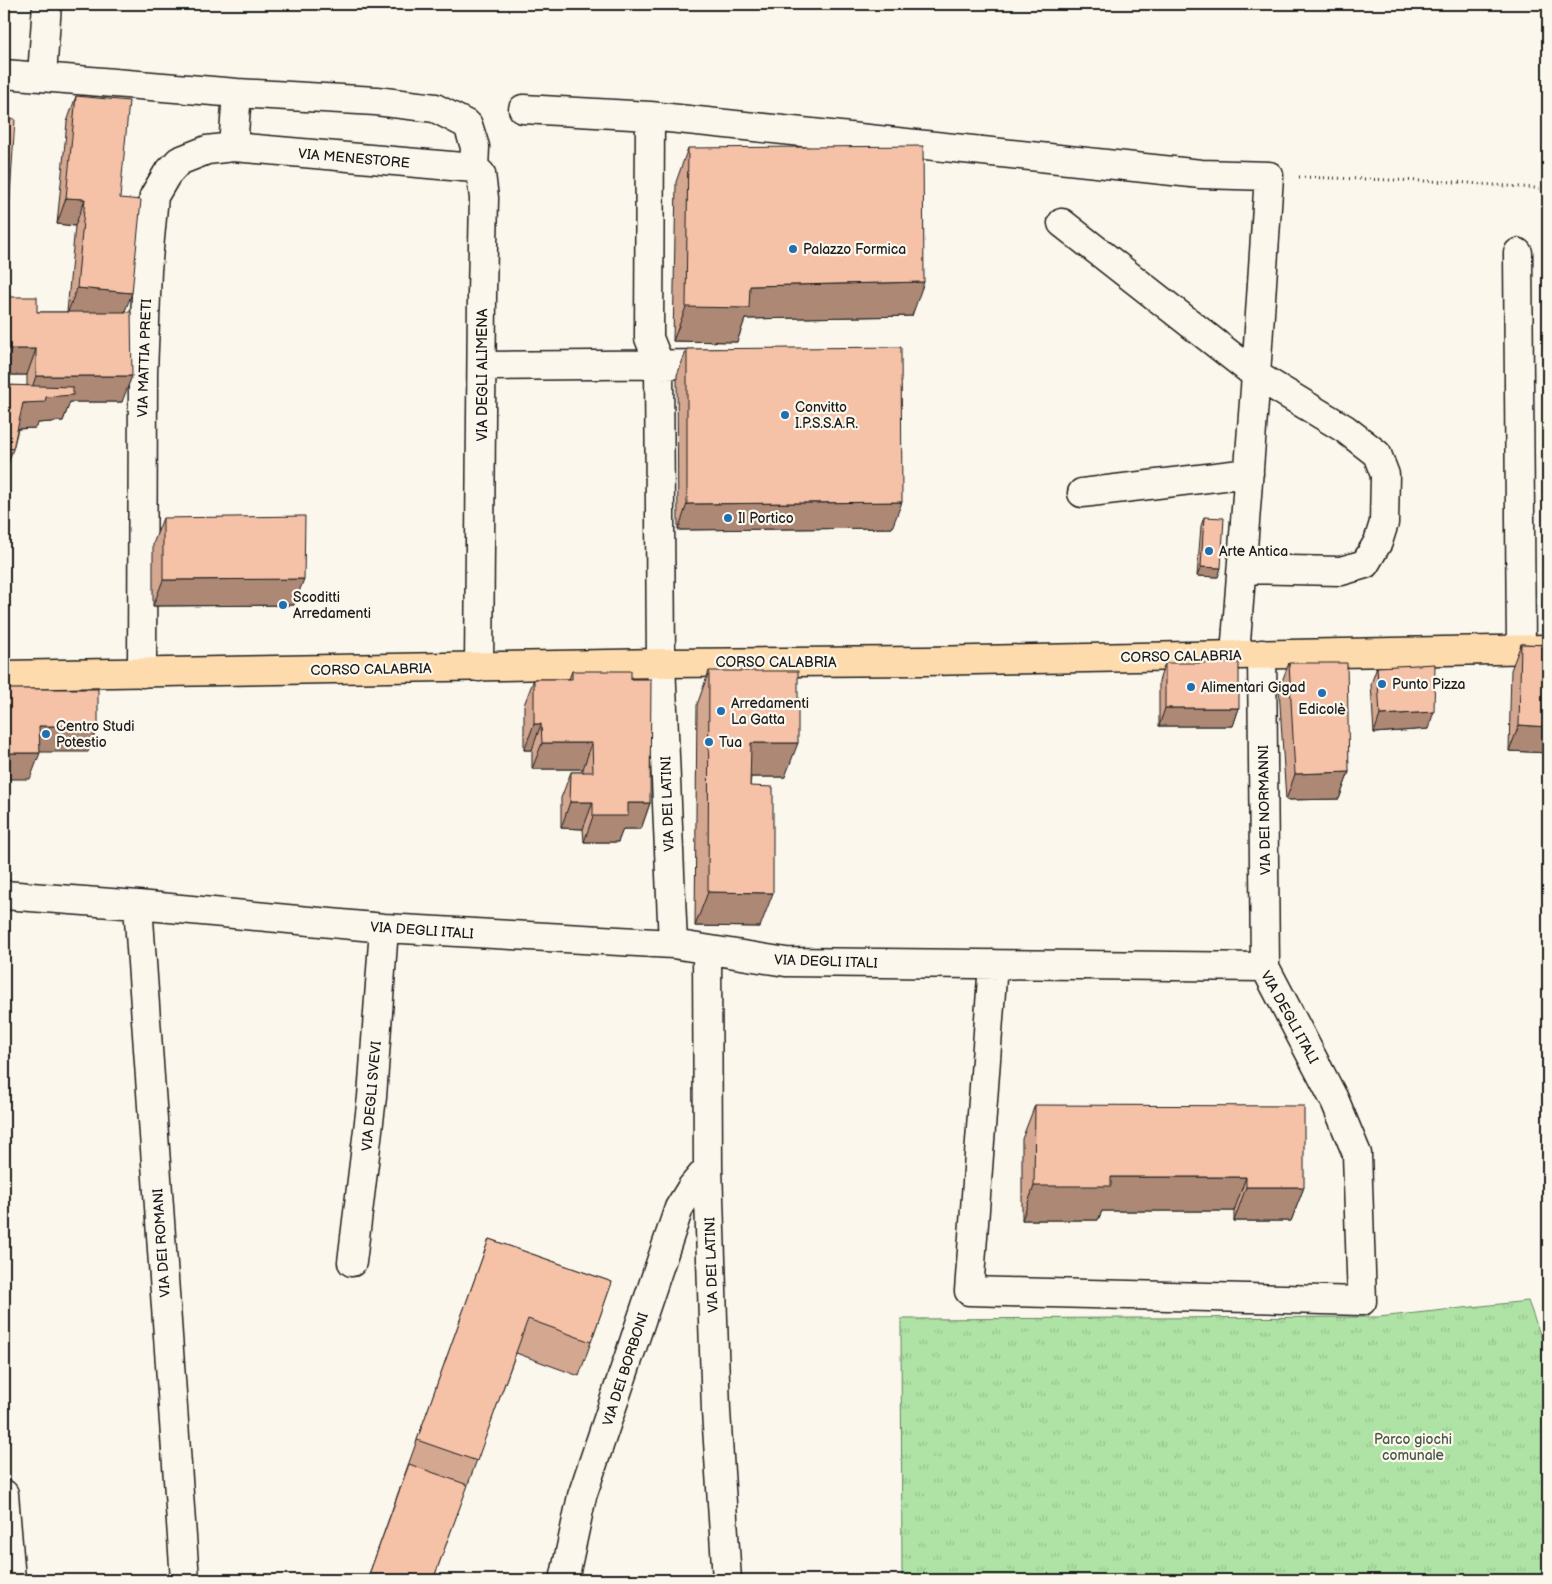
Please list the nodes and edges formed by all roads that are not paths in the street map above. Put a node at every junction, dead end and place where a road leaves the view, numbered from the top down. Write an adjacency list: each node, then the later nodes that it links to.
1 (47, 4): 3 (street)
2 (4, 74): 3 (street)
3 (42, 76): 4 (street)
4 (238, 93): 7 (street); 8 (street, VIA DEGLI ALIMENA)
5 (523, 109): 6 (street)
6 (650, 116): 11 (street); 14 (street)
7 (232, 147): 8 (street, VIA MENESTORE); 24 (street, VIA MATTIA PRETI)
8 (474, 168): 13 (street, VIA DEGLI ALIMENA)
9 (1062, 223): 14 (street)
10 (1518, 253): 19 (street)
11 (659, 363): 12 (street); 13 (street); 22 (street, VIA DEI LATINI)
12 (746, 364)
13 (482, 366): 23 (street, VIA DEGLI ALIMENA)
14 (1256, 374): 15 (street); 17 (street)
15 (1249, 472): 16 (street); 17 (street)
16 (1082, 493)
17 (1242, 569): 21 (street)
18 (1548, 648): 19 (main road, CORSO CALABRIA)
19 (1521, 649): 20 (main road, CORSO CALABRIA)
20 (1262, 654): 21 (main road, CORSO CALABRIA); 32 (street, VIA DEI NORMANNI)
21 (1235, 655): 22 (main road, CORSO CALABRIA)
22 (661, 663): 23 (main road, CORSO CALABRIA); 29 (street, VIA DEI LATINI)
23 (480, 667): 24 (main road, CORSO CALABRIA)
24 (142, 673): 25 (main road, CORSO CALABRIA)
25 (4, 675)
26 (4, 896): 27 (street, VIA DEGLI ITALI)
27 (138, 905): 28 (street, VIA DEGLI ITALI); 37 (street, VIA DEI ROMANI)
28 (384, 928): 29 (street, VIA DEGLI ITALI); 34 (street, VIA DEGLI SVEVI)
29 (673, 944): 30 (street, VIA DEGLI ITALI)
30 (707, 950): 31 (street, VIA DEGLI ITALI); 33 (street, VIA DEI LATINI)
31 (993, 964): 32 (street, VIA DEGLI ITALI); 32 (street, VIA DEGLI ITALI)
32 (1265, 967)
33 (708, 1168): 38 (street, VIA DEI BORBONI); 39 (street, VIA DEI LATINI)
34 (352, 1262)
35 (4, 1494): 36 (street)
36 (12, 1580)
37 (185, 1580)
38 (564, 1580)
39 (727, 1580)

